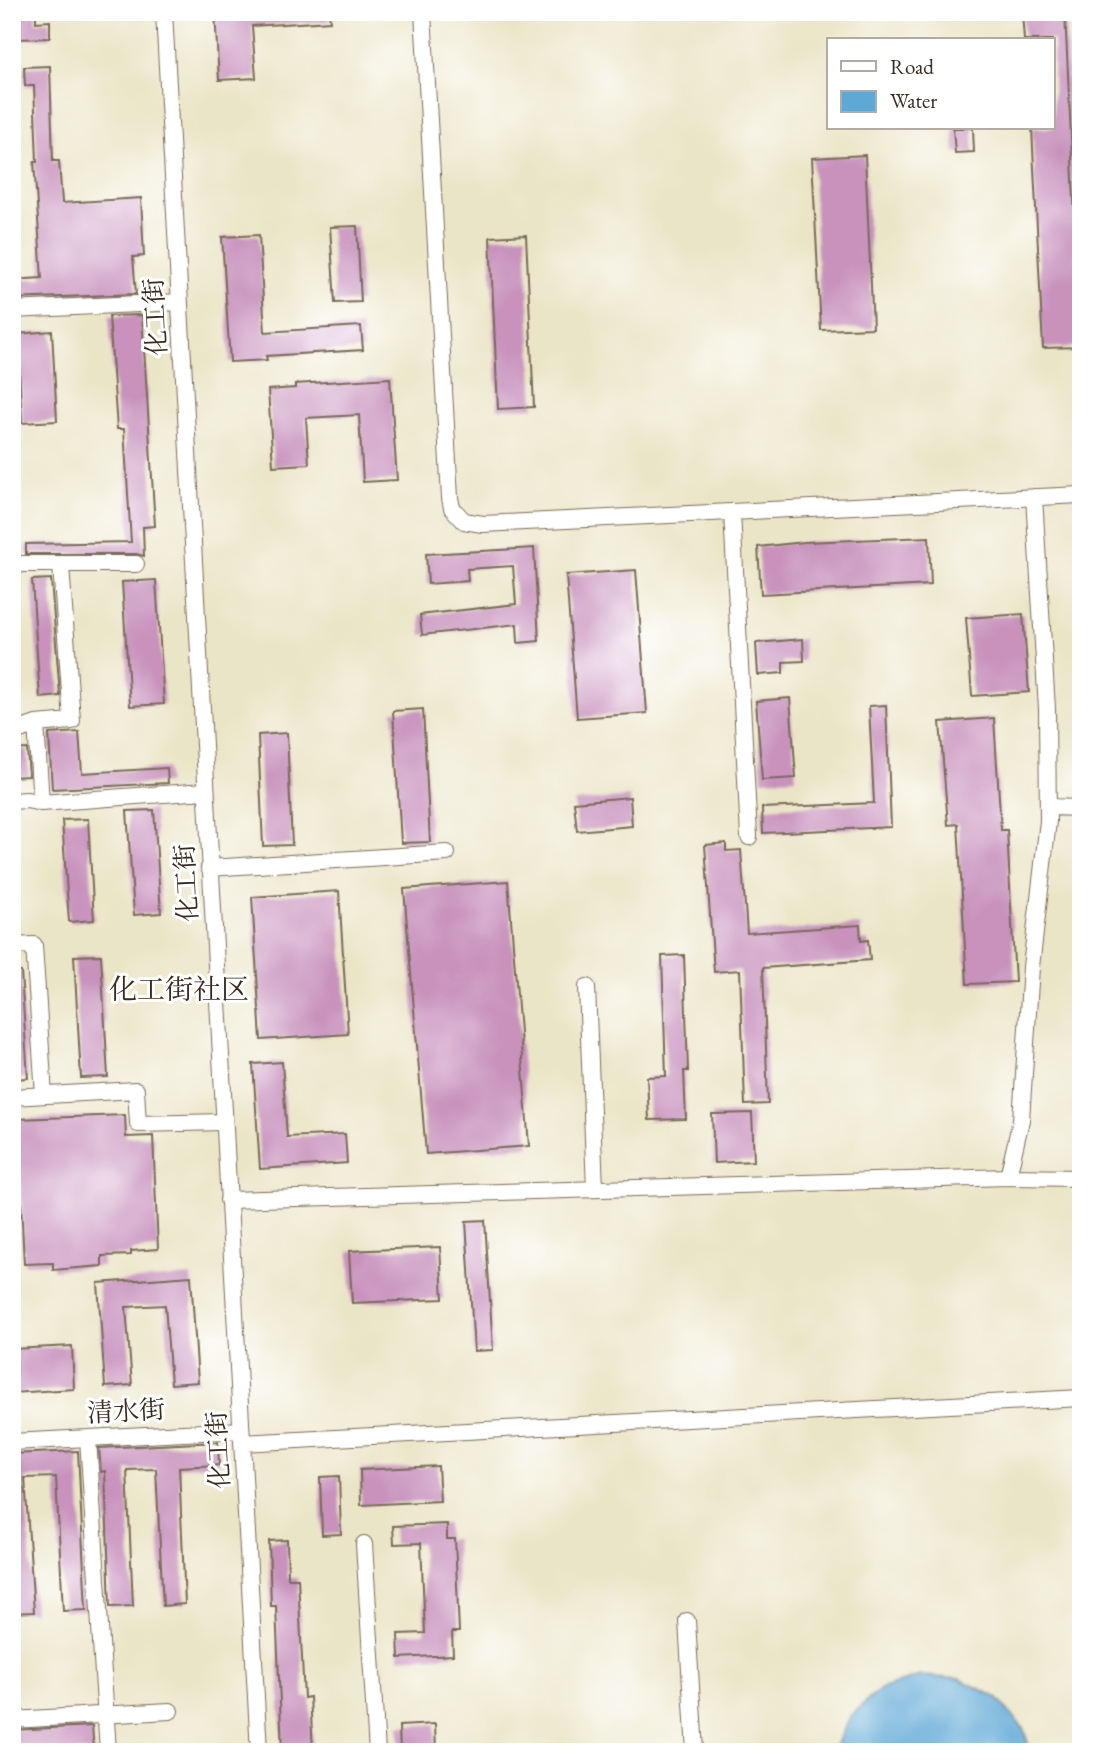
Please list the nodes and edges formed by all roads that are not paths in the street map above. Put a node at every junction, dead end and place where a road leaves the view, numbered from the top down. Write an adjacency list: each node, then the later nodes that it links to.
1 (164, 12): 3 (street, 化工街)
2 (423, 12): 7 (street)
3 (179, 302): 4 (street); 13 (street, 化工街)
4 (12, 310)
5 (1081, 495): 6 (street)
6 (1034, 497): 7 (street); 16 (street)
7 (732, 512): 18 (street)
8 (136, 564): 9 (street)
9 (61, 565): 10 (street); 11 (street)
10 (12, 568)
11 (36, 724): 12 (street); 15 (street)
12 (12, 733)
13 (205, 792): 15 (street); 20 (street, 化工街)
14 (12, 801): 15 (street)
15 (41, 803)
16 (1048, 807): 17 (street); 26 (street)
17 (1081, 808)
18 (749, 837)
19 (447, 853): 20 (street)
20 (209, 868): 25 (street, 化工街)
21 (12, 946): 23 (street)
22 (587, 987): 28 (street)
23 (44, 1095): 24 (street); 25 (street)
24 (12, 1097)
25 (224, 1122): 29 (street, 化工街)
26 (1008, 1177): 27 (street); 28 (street)
27 (1081, 1178)
28 (594, 1189): 29 (street)
29 (228, 1200): 31 (street, 化工街)
30 (1081, 1398): 31 (street, 清水街)
31 (242, 1436): 32 (street, 清水街); 40 (street, 化工街)
32 (88, 1438): 33 (street, 清水街); 37 (street)
33 (12, 1441)
34 (364, 1544): 41 (street)
35 (687, 1620): 42 (street)
36 (170, 1711): 37 (street)
37 (106, 1716): 38 (street); 39 (street)
38 (12, 1720)
39 (108, 1752)
40 (259, 1752)
41 (377, 1752)
42 (695, 1752)

